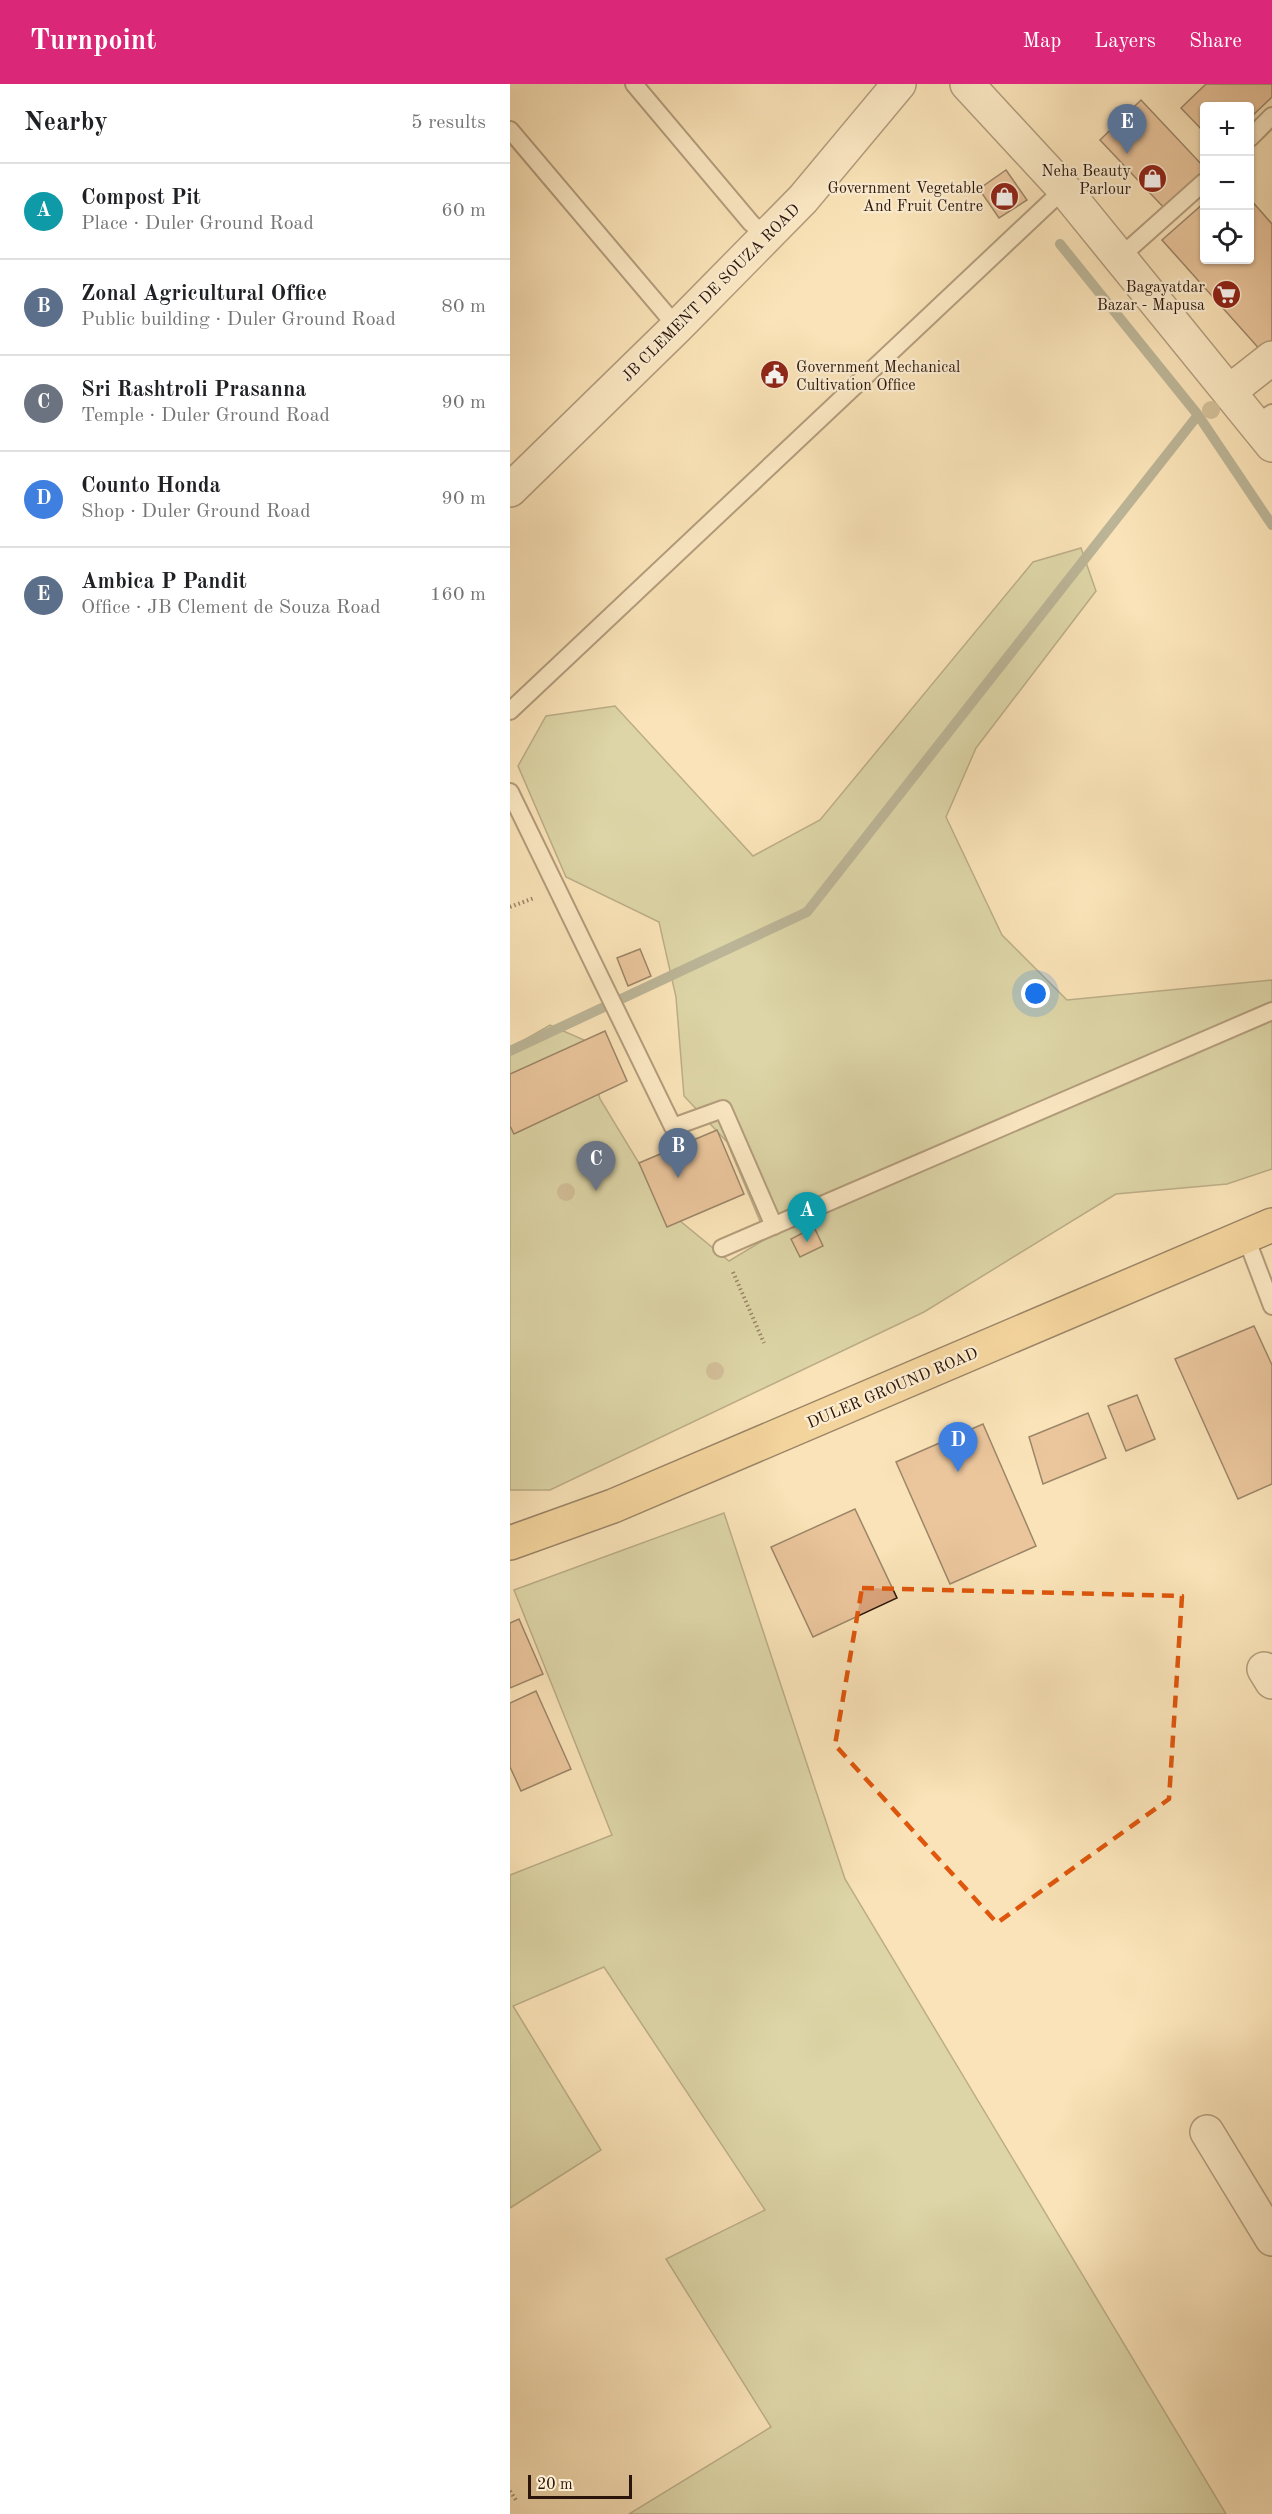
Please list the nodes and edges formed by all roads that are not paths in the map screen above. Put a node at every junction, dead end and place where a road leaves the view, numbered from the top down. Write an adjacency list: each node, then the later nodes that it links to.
1 (634, 84): 9 (lane)
2 (899, 84): 9 (street, JB CLEMENT DE SOUZA ROAD)
3 (967, 84): 8 (street)
4 (1272, 116): 6 (lane)
5 (510, 130): 11 (lane)
6 (1254, 134)
7 (1200, 186): 10 (lane)
8 (1064, 189): 10 (street); 16 (lane)
9 (766, 236): 11 (street, JB CLEMENT DE SOUZA ROAD)
10 (1120, 257): 13 (street)
11 (677, 327): 15 (street, JB CLEMENT DE SOUZA ROAD)
12 (1272, 358): 13 (street)
13 (1230, 391): 14 (street)
14 (1267, 427)
15 (510, 490)
16 (510, 711)
17 (510, 792): 19 (lane)
18 (1272, 1011): 19 (lane)
19 (774, 1226): 21 (lane)
20 (1259, 1230): 22 (lane); 23 (main road, DULER GROUND ROAD)
21 (722, 1248)
22 (1272, 1306)
23 (510, 1543)
24 (1207, 2132): 25 (street)
25 (1272, 2239)

